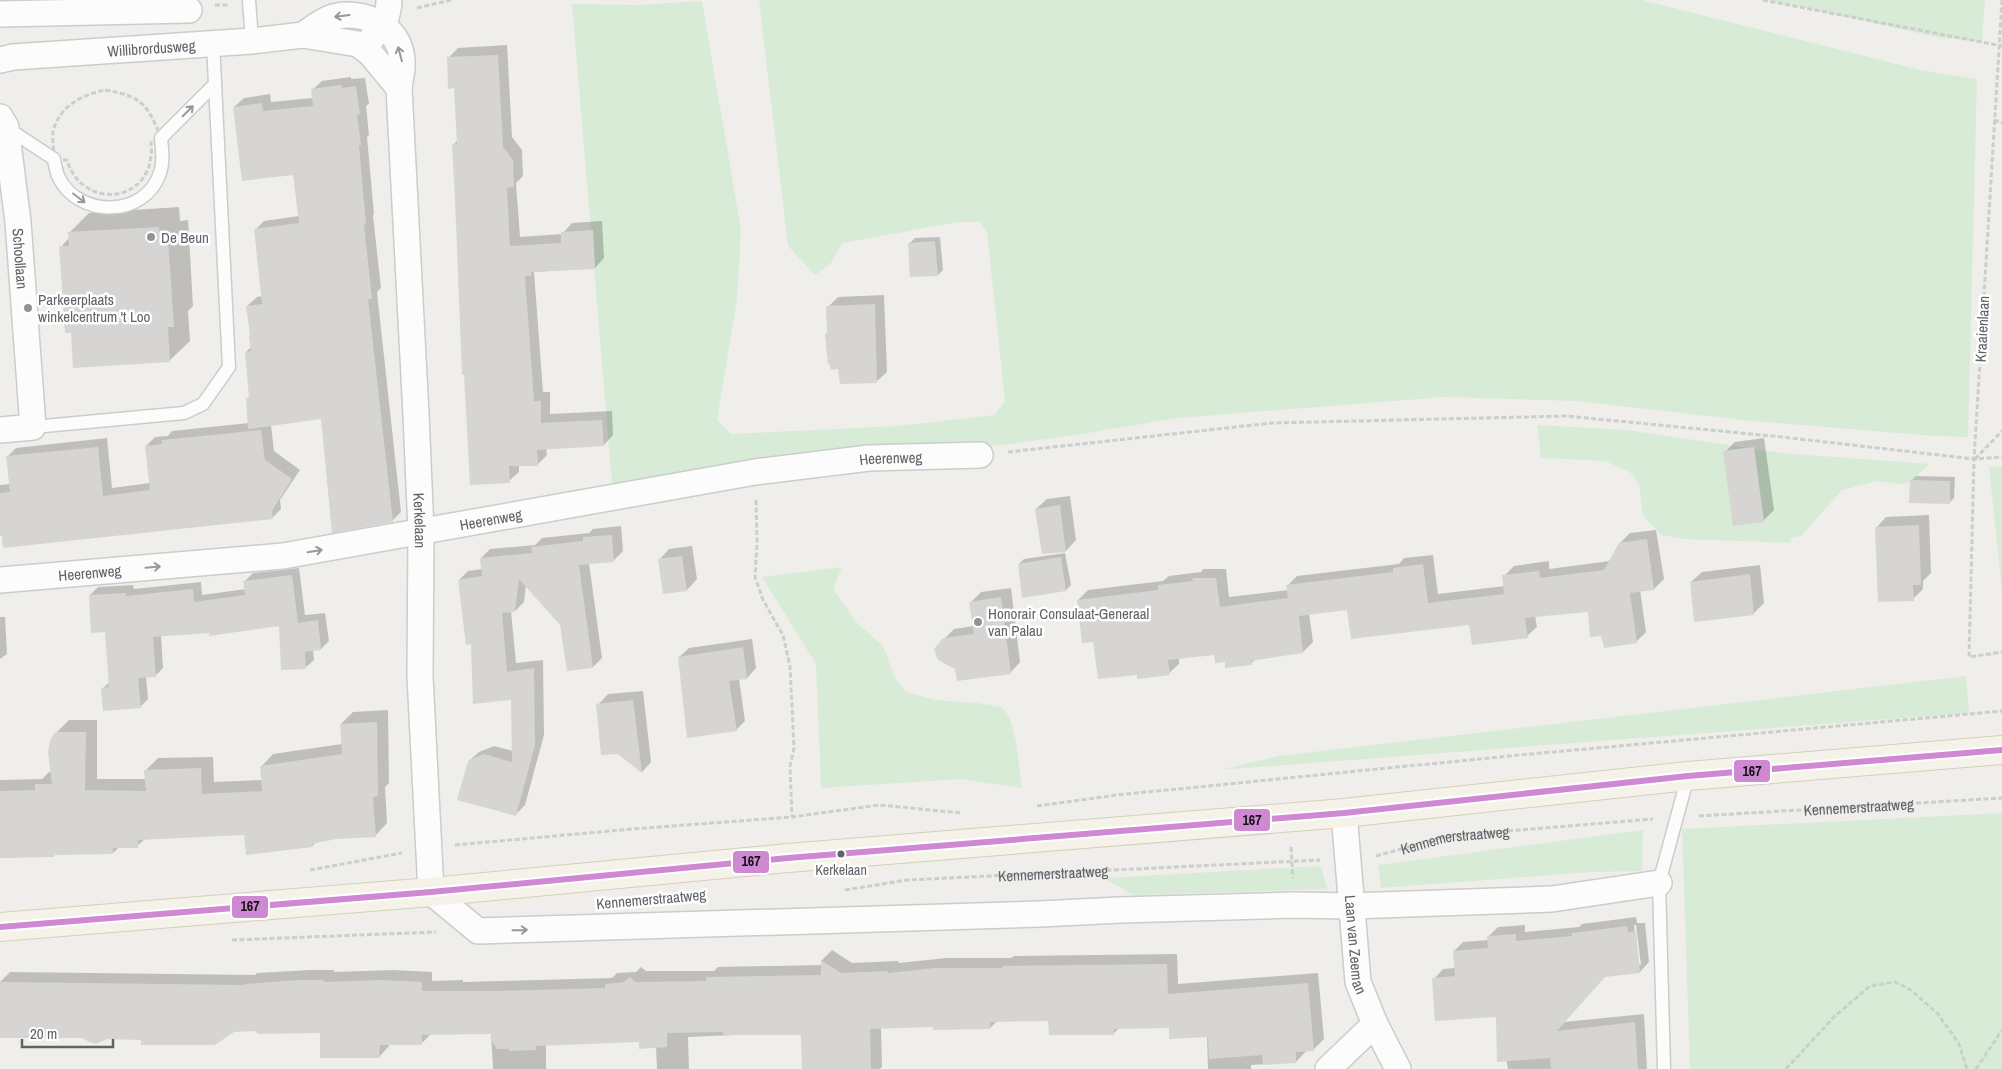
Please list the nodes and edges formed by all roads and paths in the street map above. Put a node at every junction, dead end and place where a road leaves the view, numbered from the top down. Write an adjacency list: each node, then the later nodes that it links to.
1 (249, 0): 9 (lane)
2 (451, 0): 6 (path)
3 (1763, 0): 11 (path)
4 (2002, 0): 11 (path, Kraaienlaan)
5 (189, 10): 7 (street)
6 (386, 11): 8 (street, Willibrordusweg, one-way to 8); 12 (street); 15 (street, Kerkelaan, one-way to 6)
7 (0, 14)
8 (303, 35): 9 (street, Willibrordusweg); 12 (street, Willibrordusweg)
9 (252, 41): 10 (street, Willibrordusweg)
10 (213, 43): 13 (street, Willibrordusweg); 14 (lane)
11 (2000, 45): 16 (path, Kraaienlaan)
12 (363, 48): 15 (street)
13 (0, 60)
14 (215, 84): 19 (lane, one-way to 14); 21 (lane)
15 (399, 88): 28 (street, Kerkelaan)
16 (1994, 120): 18 (path); 26 (path, Kraaienlaan)
17 (3, 122): 20 (lane); 21 (street, Schoollaan)
18 (2002, 123)
19 (161, 138): 20 (path); 20 (path); 20 (lane, one-way to 19)
20 (54, 159)
21 (33, 427): 22 (street)
22 (0, 430)
23 (2002, 431): 26 (path)
24 (980, 455): 26 (path); 27 (street, Heerenweg)
25 (2002, 457): 26 (path)
26 (1974, 459): 30 (path, Kraaienlaan)
27 (755, 472): 28 (street, Heerenweg); 38 (path)
28 (420, 531): 29 (street, Heerenweg, one-way to 28); 40 (street, Kerkelaan)
29 (0, 580)
30 (2002, 652)
31 (2002, 711): 35 (path)
32 (2002, 750): 33 (main road, Kennemerstraatweg)
33 (1688, 776): 37 (main road, Kennemerstraatweg); 39 (lane)
34 (2002, 798): 39 (path, Kennemerstraatweg)
35 (1028, 807)
36 (970, 813): 38 (path)
37 (1344, 813): 41 (street, Laan van Zeeman); 45 (main road, Kennemerstraatweg)
38 (792, 817): 40 (path)
39 (1675, 818): 41 (path, Kennemerstraatweg); 43 (lane)
40 (428, 848): 42 (path); 45 (street, Kerkelaan)
41 (1348, 859): 44 (path, Kennemerstraatweg); 46 (street, Laan van Zeeman)
42 (308, 871)
43 (1659, 883): 46 (street, Kennemerstraatweg); 52 (lane)
44 (839, 890)
45 (431, 892): 46 (street, Kennemerstraatweg, one-way to 46); 47 (main road, Kennemerstraatweg)
46 (1352, 906): 48 (street, Laan van Zeeman)
47 (0, 927)
48 (1375, 1024): 50 (street); 51 (street, Laan van Zeeman)
49 (2002, 1030): 55 (path)
50 (1328, 1069)
51 (1398, 1069)
52 (1664, 1069)
53 (1786, 1069): 54 (path)
54 (1967, 1069)
55 (1976, 1069)

